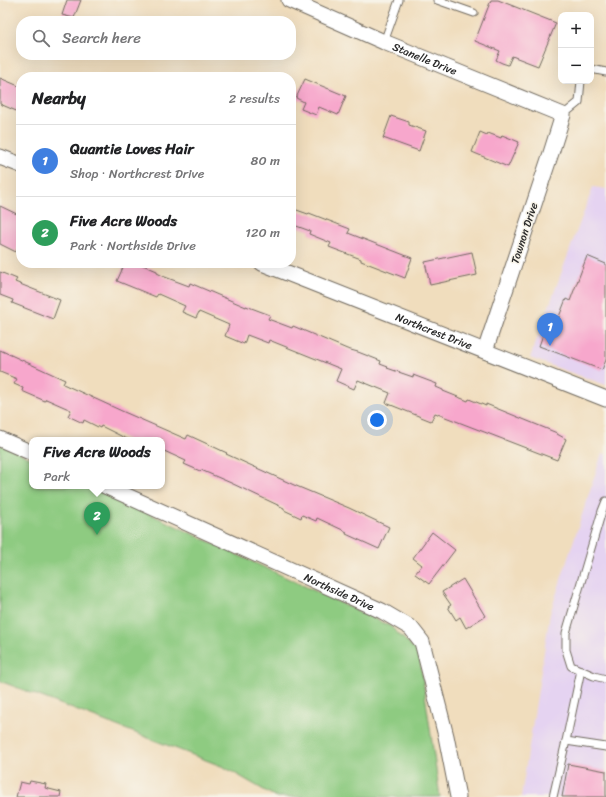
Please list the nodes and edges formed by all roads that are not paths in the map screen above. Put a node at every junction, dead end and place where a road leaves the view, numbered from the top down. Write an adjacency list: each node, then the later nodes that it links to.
1 (289, 0): 5 (street, Stanelle Drive)
2 (399, 0): 5 (lane)
3 (437, 0): 4 (lane)
4 (474, 14)
5 (384, 42): 9 (street, Stanelle Drive)
6 (594, 70): 7 (lane)
7 (606, 72)
8 (581, 84): 9 (lane)
9 (563, 115): 13 (street, Townon Drive)
10 (0, 157): 11 (street)
11 (16, 163)
12 (275, 268): 13 (street, Northcrest Drive)
13 (485, 351): 14 (street, Northcrest Drive)
14 (606, 399)
15 (0, 439): 16 (street)
16 (29, 452)
17 (112, 489): 23 (street, Northside Drive)
18 (605, 504): 19 (lane)
19 (581, 670): 20 (lane); 21 (lane)
20 (606, 679)
21 (566, 741): 22 (lane); 24 (lane)
22 (606, 747)
23 (458, 797)
24 (553, 797)

